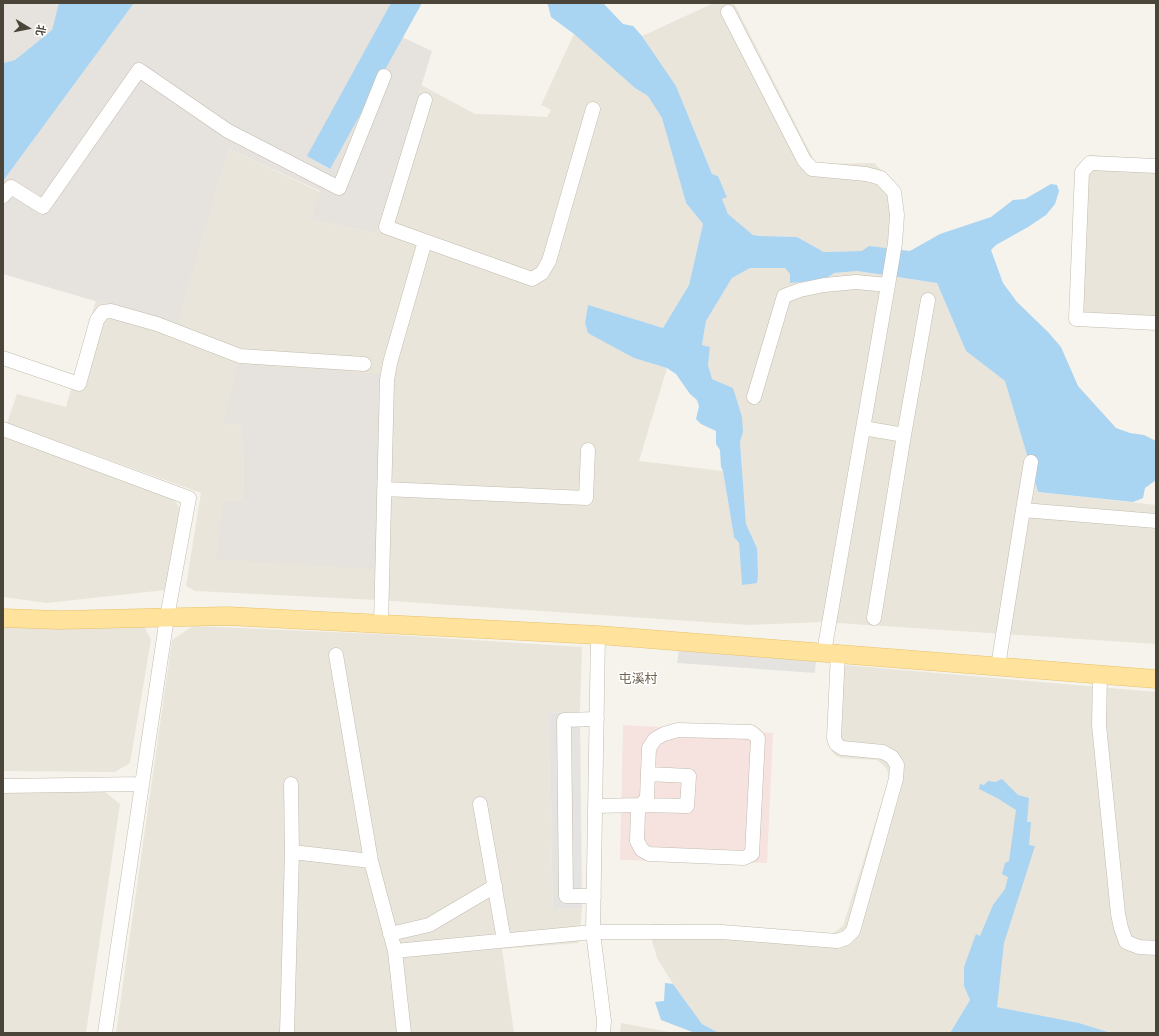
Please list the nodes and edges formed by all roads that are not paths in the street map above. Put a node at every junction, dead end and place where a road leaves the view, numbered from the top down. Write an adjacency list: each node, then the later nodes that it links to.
1 (728, 12): 8 (street)
2 (384, 76): 6 (street)
3 (425, 100): 7 (street)
4 (593, 109): 7 (street)
5 (1156, 166): 10 (street)
6 (3, 196)
7 (425, 241): 19 (street)
8 (889, 281): 13 (street); 14 (street)
9 (928, 300): 16 (street)
10 (1156, 323)
11 (3, 358): 12 (street)
12 (364, 364)
13 (754, 397)
14 (863, 428): 16 (street); 27 (street)
15 (3, 429): 22 (street)
16 (904, 435): 24 (street)
17 (588, 450): 19 (street)
18 (1031, 462): 20 (street)
19 (384, 489): 25 (street)
20 (1023, 510): 21 (street); 29 (street)
21 (1156, 521)
22 (167, 617): 23 (main road); 25 (main road); 34 (street)
23 (3, 618)
24 (874, 618)
25 (381, 624): 26 (main road)
26 (598, 635): 27 (main road); 32 (street)
27 (831, 652): 29 (main road); 44 (street)
28 (336, 655): 41 (street)
29 (998, 666): 30 (main road)
30 (1100, 674): 31 (main road); 47 (street)
31 (1156, 679)
32 (597, 719): 39 (street); 43 (street)
33 (648, 774): 38 (street); 38 (street); 38 (street)
34 (142, 784): 36 (street); 49 (street)
35 (291, 784): 40 (street)
36 (3, 786)
37 (480, 804): 42 (street)
38 (641, 805): 39 (street)
39 (595, 806): 43 (street)
40 (292, 852): 41 (street); 50 (street)
41 (371, 861): 45 (street)
42 (494, 886): 45 (street); 46 (street)
43 (594, 896): 44 (street)
44 (593, 932): 46 (street); 52 (street)
45 (390, 934): 48 (street)
46 (504, 940): 48 (street)
47 (1156, 948)
48 (395, 951): 51 (street)
49 (105, 1033)
50 (287, 1033)
51 (404, 1033)
52 (602, 1033)

